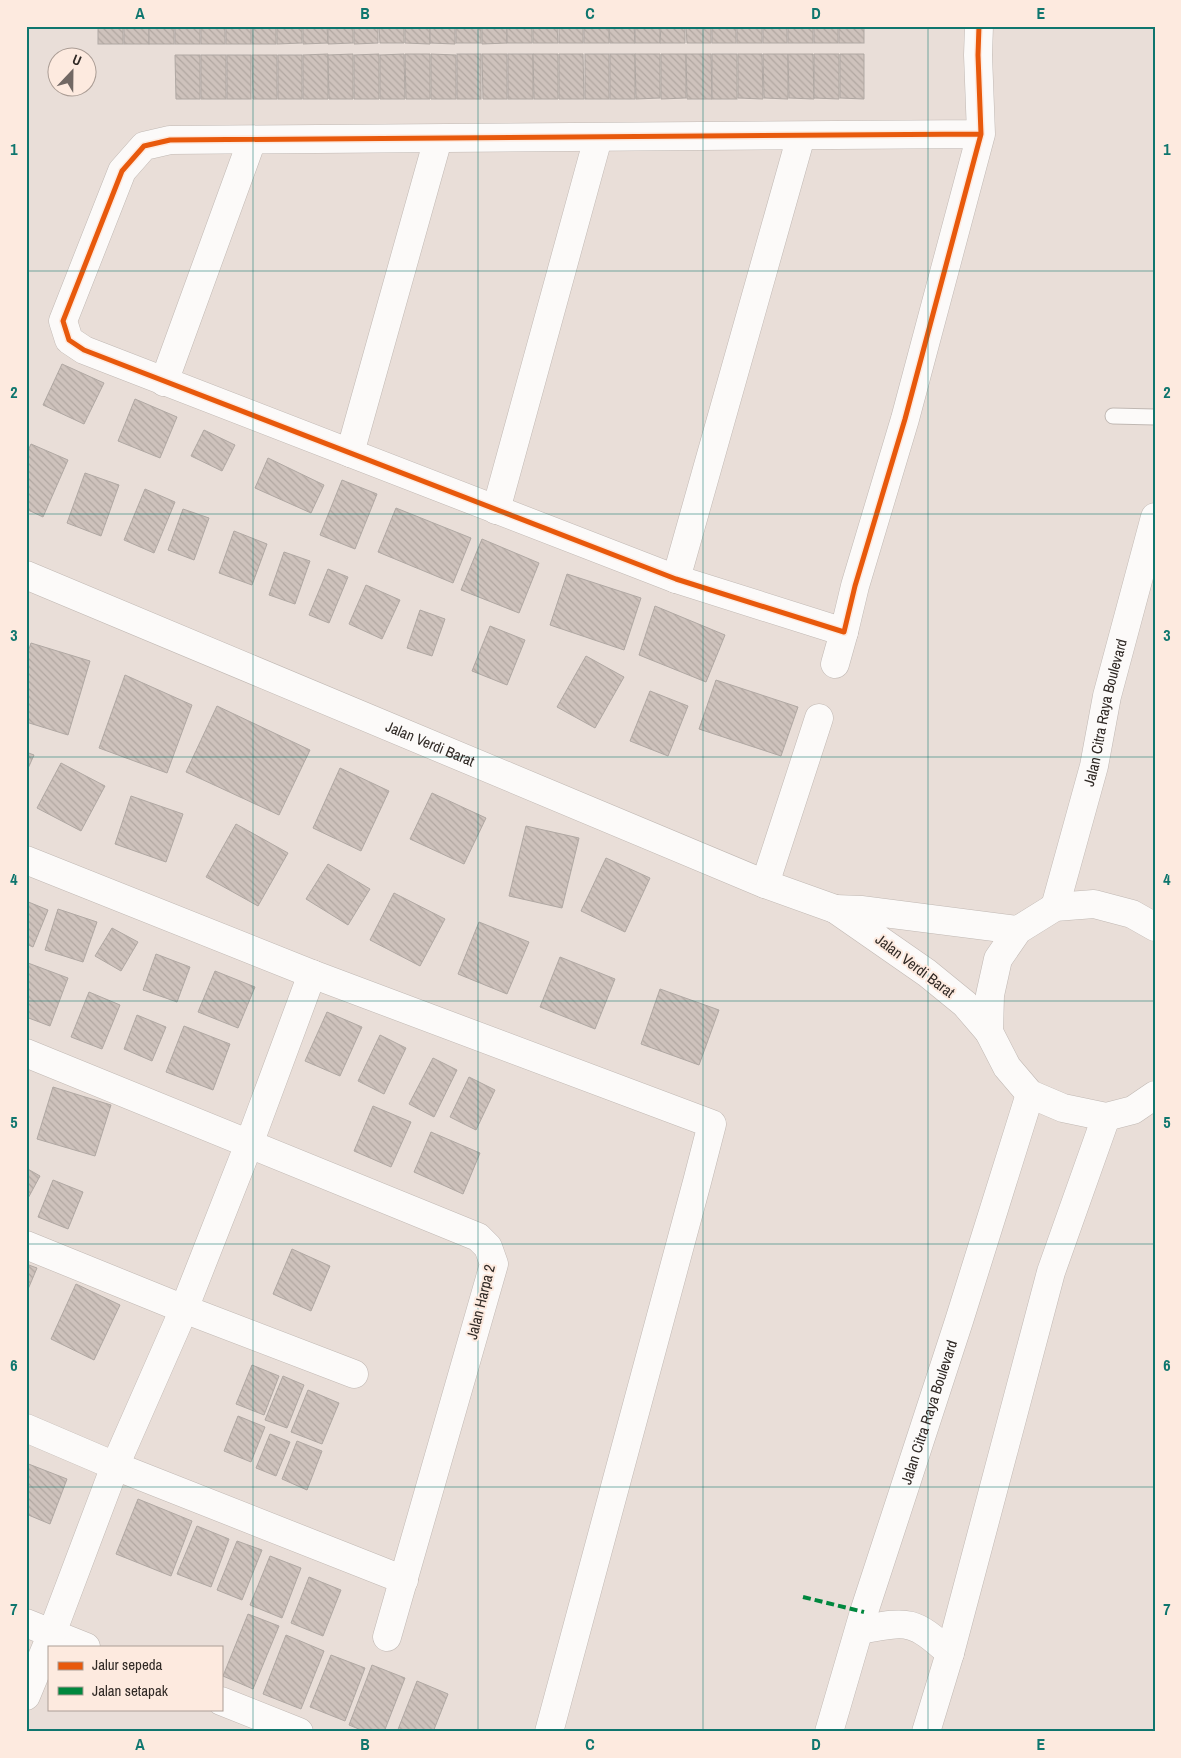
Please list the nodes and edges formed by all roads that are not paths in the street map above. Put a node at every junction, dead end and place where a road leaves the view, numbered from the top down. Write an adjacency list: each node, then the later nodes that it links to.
1 (979, 26): 2 (street)
2 (981, 134): 3 (street); 15 (street)
3 (802, 136): 4 (street); 14 (street)
4 (598, 138): 5 (street); 11 (street)
5 (438, 139): 6 (street); 10 (street)
6 (252, 140): 7 (street); 7 (street)
7 (164, 382): 10 (street)
8 (1113, 416): 9 (lane)
9 (1155, 417)
10 (350, 453): 11 (street)
11 (496, 510): 14 (street)
12 (1155, 517): 20 (street, Jalan Citra Raya Boulevard)
13 (26, 575): 19 (street, Jalan Verdi Barat)
14 (676, 579): 15 (street)
15 (844, 632): 16 (street)
16 (835, 664)
17 (820, 718): 19 (street)
18 (26, 860): 24 (street)
19 (765, 884): 21 (street, Jalan Verdi Barat)
20 (1056, 906): 22 (street); 23 (street)
21 (835, 909): 23 (street, Jalan Verdi Barat); 25 (street, Jalan Verdi Barat)
22 (1155, 926)
23 (1018, 930): 25 (street)
24 (312, 974): 30 (street); 46 (street)
25 (989, 1032): 27 (street, Jalan Verdi Barat)
26 (26, 1053): 30 (street, Jalan Harpa 2)
27 (1030, 1094): 29 (street); 38 (street, Jalan Citra Raya Boulevard)
28 (1155, 1096): 29 (street)
29 (1106, 1117): 42 (street)
30 (249, 1144): 32 (street); 36 (street, Jalan Harpa 2)
31 (26, 1246): 32 (street)
32 (184, 1309): 33 (street); 35 (street)
33 (354, 1374)
34 (26, 1428): 35 (street)
35 (115, 1466): 36 (street); 39 (street)
36 (404, 1580): 40 (street, Jalan Harpa 2)
37 (26, 1623): 39 (street)
38 (860, 1630): 42 (street); 47 (street, Jalan Citra Raya Boulevard)
39 (52, 1633): 41 (street); 43 (street)
40 (387, 1637)
41 (84, 1646)
42 (950, 1653): 48 (street)
43 (26, 1696)
44 (222, 1701): 45 (street)
45 (299, 1732)
46 (549, 1732)
47 (829, 1732)
48 (926, 1732)

